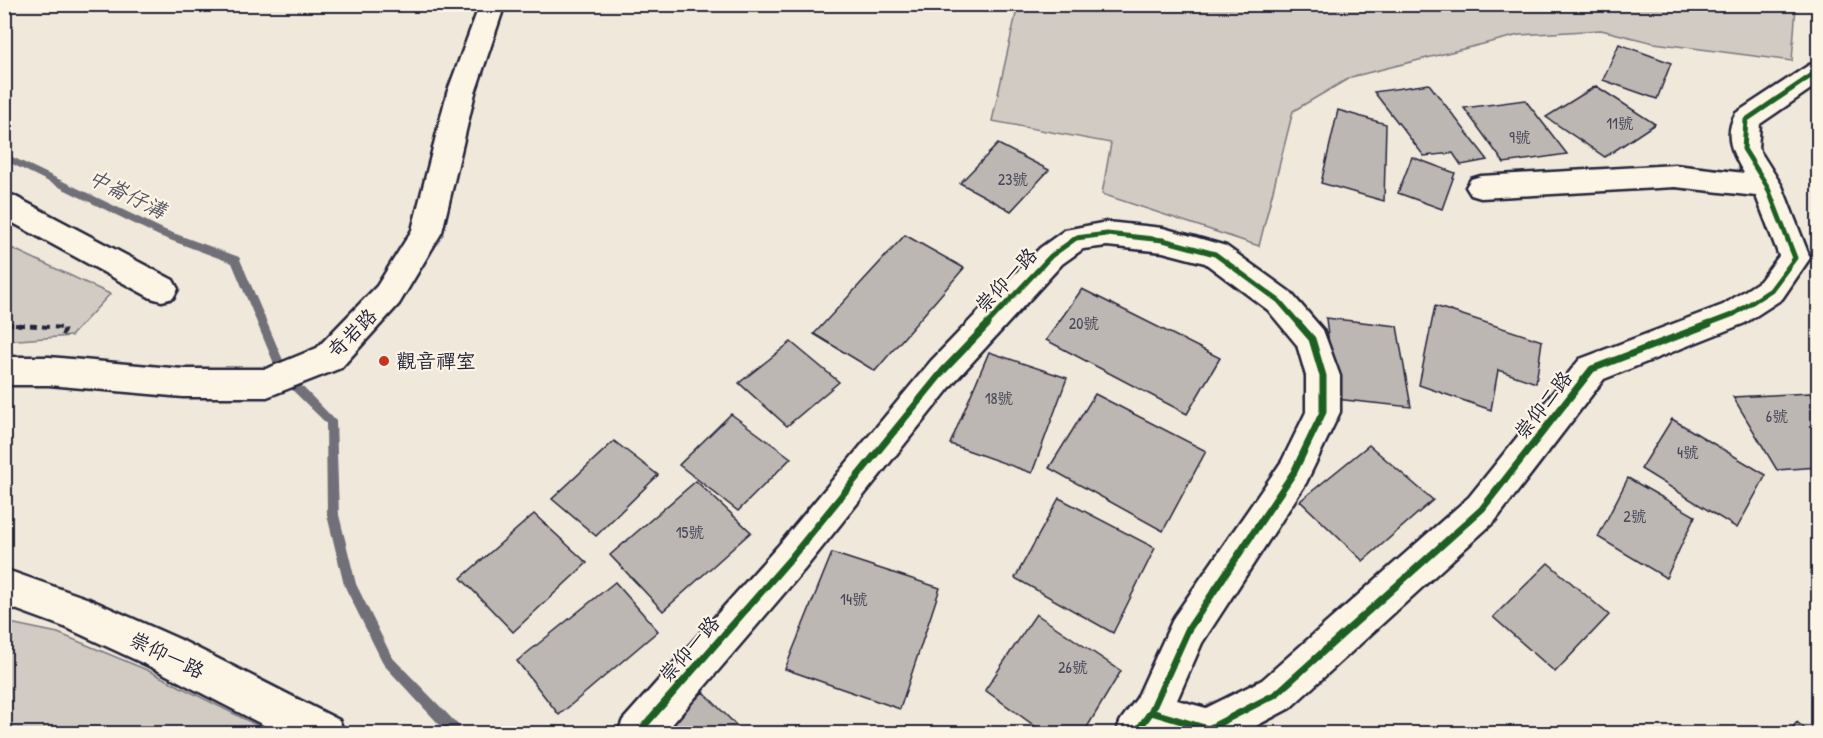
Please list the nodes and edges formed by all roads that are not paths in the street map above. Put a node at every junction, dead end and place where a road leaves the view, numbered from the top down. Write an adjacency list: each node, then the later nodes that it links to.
1 (493, 4): 7 (street, 奇岩路)
2 (1813, 81): 3 (street, 崇仰二路)
3 (1767, 186): 4 (street); 9 (street, 崇仰二路)
4 (1481, 187)
5 (4, 204): 6 (street)
6 (162, 289)
7 (4, 371)
8 (4, 587): 10 (street, 崇仰一路)
9 (1143, 723): 11 (street, 崇仰一路)
10 (325, 734)
11 (638, 734)

